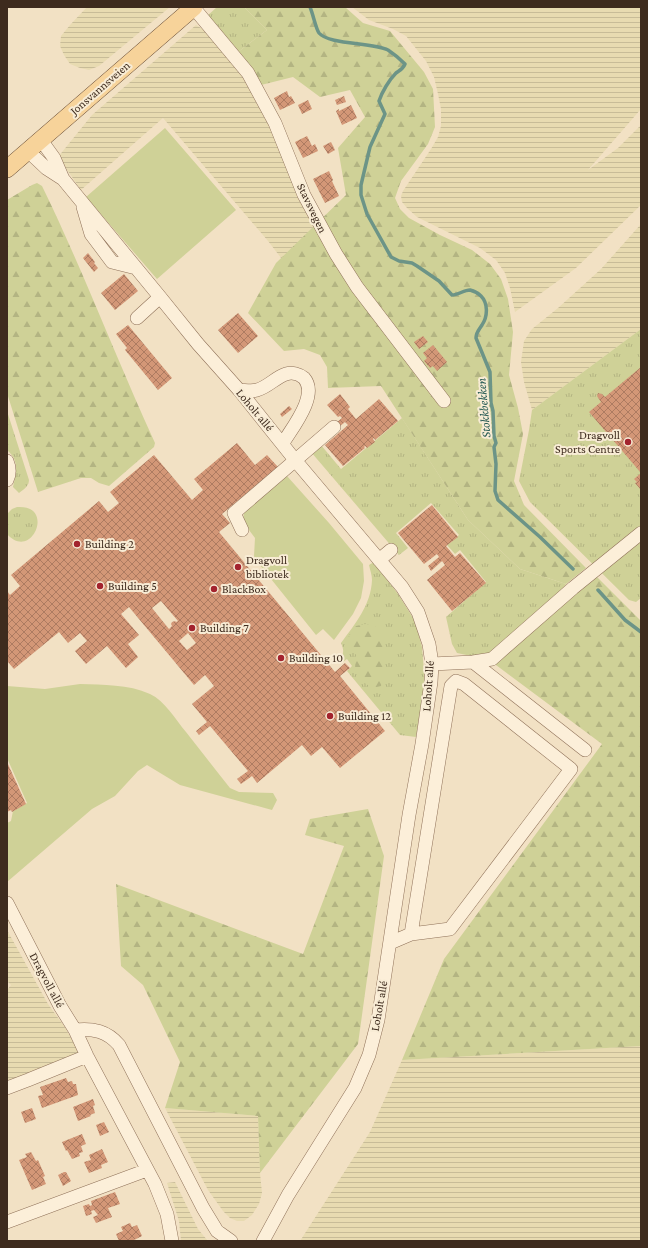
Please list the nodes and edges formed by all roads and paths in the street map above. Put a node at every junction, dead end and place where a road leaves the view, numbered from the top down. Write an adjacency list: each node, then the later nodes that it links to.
1 (193, 7): 2 (main road, Jonsvannsveien); 9 (street, Stavsvegen)
2 (41, 140): 3 (main road, Jonsvannsveien); 5 (street, Loholt allé)
3 (28, 151): 4 (main road, Jonsvannsveien); 5 (street, Loholt allé)
4 (7, 169)
5 (63, 179): 6 (street, Loholt allé)
6 (160, 297): 7 (street); 8 (street, Loholt allé)
7 (137, 318)
8 (238, 390): 11 (street, Loholt allé); 11 (street)
9 (444, 401)
10 (334, 427): 12 (street)
11 (283, 444): 12 (street, Loholt allé)
12 (295, 460): 15 (street); 18 (street, Loholt allé)
13 (7, 461): 14 (street)
14 (7, 480)
15 (242, 530)
16 (641, 533): 19 (street)
17 (391, 550): 18 (street)
18 (379, 560): 20 (street, Loholt allé)
19 (473, 662): 20 (street); 21 (street)
20 (432, 664): 24 (street, Loholt allé)
21 (585, 750)
22 (7, 903): 25 (street, Dragvoll allé)
23 (411, 934): 23 (street); 24 (street)
24 (390, 943): 32 (street, Loholt allé)
25 (75, 1030): 26 (street, Dragvoll allé); 31 (street)
26 (87, 1056): 27 (street); 28 (street, Dragvoll allé)
27 (7, 1088)
28 (147, 1170): 29 (street); 30 (street, Dragvoll allé)
29 (7, 1222)
30 (172, 1241)
31 (230, 1241)
32 (263, 1241)

